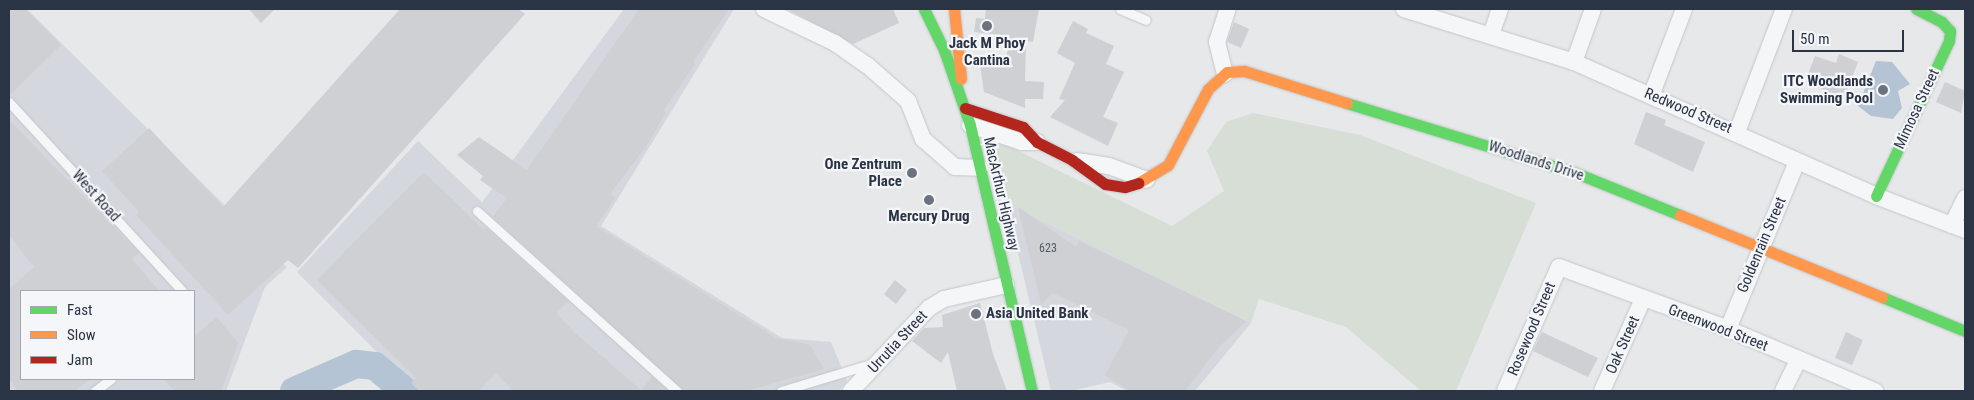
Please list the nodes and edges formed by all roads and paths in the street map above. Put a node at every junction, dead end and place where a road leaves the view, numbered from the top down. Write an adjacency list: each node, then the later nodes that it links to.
1 (764, 9): 24 (street)
2 (954, 9): 18 (main road)
3 (1120, 9): 12 (lane)
4 (1228, 9): 15 (street)
5 (1409, 9): 13 (street, Redwood Street)
6 (1500, 9): 13 (street)
7 (1593, 9): 14 (street)
8 (1684, 9): 16 (street)
9 (1784, 9): 20 (street)
10 (1916, 9): 26 (main road, Mimosa Street)
11 (929, 11): 18 (main road, MacArthur Highway)
12 (1146, 20)
13 (1491, 35): 14 (street, Redwood Street)
14 (1574, 62): 16 (street, Redwood Street)
15 (1225, 74): 25 (main road); 30 (main road, Woodlands Drive)
16 (1651, 96): 20 (street, Redwood Street)
17 (9, 102): 33 (lane, West Road)
18 (964, 104): 19 (main road, MacArthur Highway); 21 (main road)
19 (970, 125): 21 (street); 24 (main road, MacArthur Highway)
20 (1737, 132): 23 (street, Redwood Street)
21 (1037, 142): 22 (main road)
22 (1072, 160): 25 (street)
23 (1797, 162): 26 (street, Redwood Street); 30 (street, Goldenrain Street)
24 (980, 168): 32 (main road, MacArthur Highway)
25 (1147, 180)
26 (1876, 196): 29 (street, Redwood Street)
27 (1965, 198): 29 (street)
28 (477, 211): 41 (lane)
29 (1959, 228)
30 (1762, 247): 35 (street, Goldenrain Street); 36 (main road, Woodlands Drive)
31 (1559, 267): 34 (street, Greenwood Street); 45 (street, Rosewood Street)
32 (1006, 285): 38 (street, Urrutia Street); 44 (main road, MacArthur Highway)
33 (181, 290)
34 (1643, 299): 35 (street, Greenwood Street); 46 (street, Oak Street)
35 (1728, 329): 37 (street, Greenwood Street)
36 (1965, 331)
37 (1798, 360): 47 (street); 48 (street, Greenwood Street)
38 (881, 361): 42 (lane); 43 (street, Urrutia Street)
39 (110, 380): 40 (lane)
40 (95, 391)
41 (677, 391)
42 (781, 391)
43 (851, 391)
44 (1032, 391)
45 (1505, 391)
46 (1602, 391)
47 (1783, 391)
48 (1875, 391)

